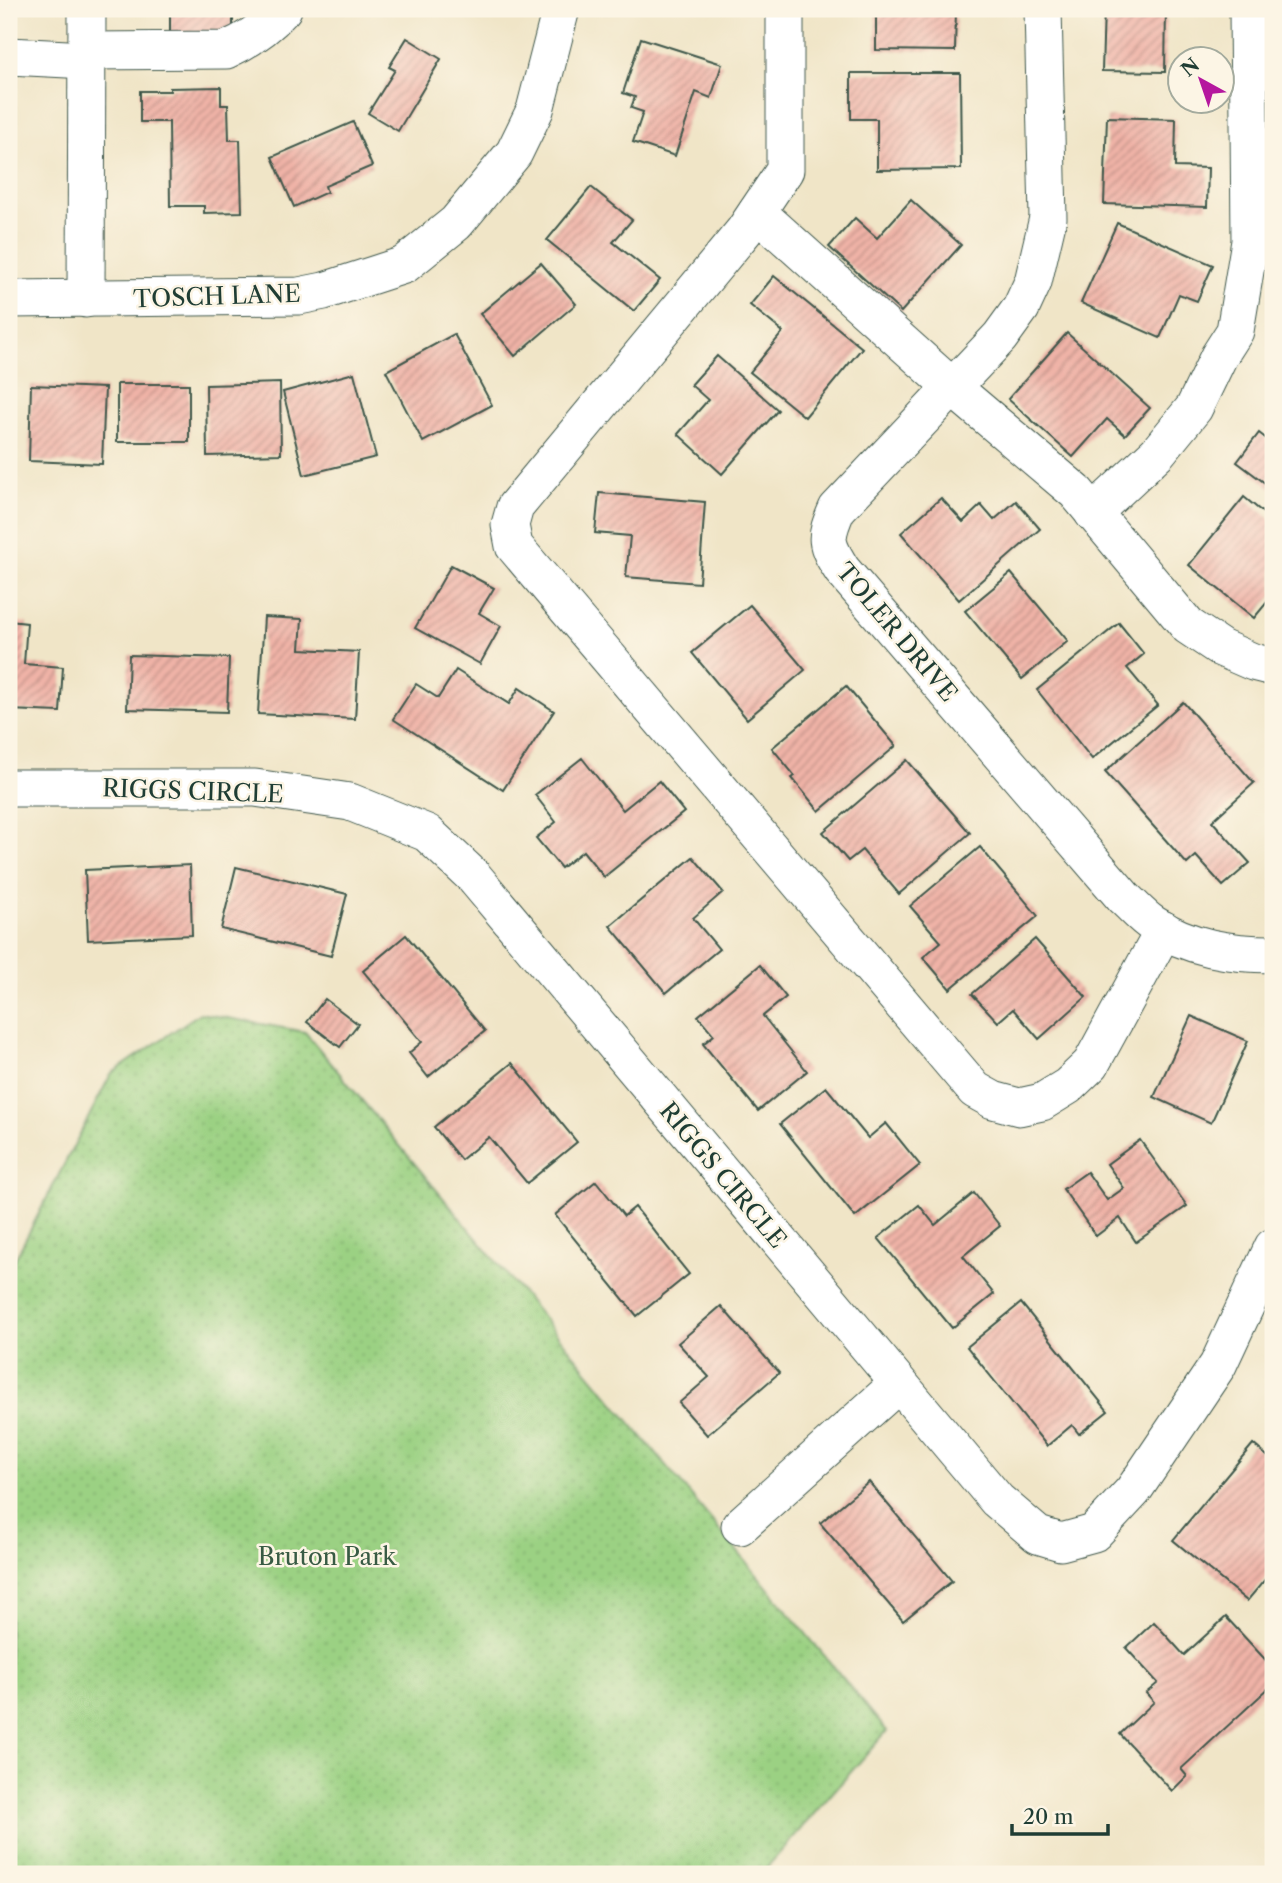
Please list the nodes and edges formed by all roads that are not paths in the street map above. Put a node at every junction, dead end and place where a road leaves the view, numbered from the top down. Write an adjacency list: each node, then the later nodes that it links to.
1 (87, 9): 8 (street)
2 (283, 9): 8 (street)
3 (561, 9): 11 (street, TOSCH LANE)
4 (785, 9): 9 (street)
5 (1043, 9): 12 (street, TOLER DRIVE)
6 (1248, 9): 13 (street)
7 (9, 56): 8 (street)
8 (87, 56): 11 (street)
9 (757, 212): 12 (street); 16 (street)
10 (9, 299): 11 (street, TOSCH LANE)
11 (86, 299)
12 (953, 387): 13 (street); 16 (street, TOLER DRIVE)
13 (1093, 513): 14 (street)
14 (1273, 667)
15 (9, 788): 19 (street, RIGGS CIRCLE)
16 (1164, 930): 17 (street, TOLER DRIVE)
17 (1273, 954)
18 (1273, 1247): 19 (street, RIGGS CIRCLE)
19 (898, 1384): 20 (street)
20 (740, 1526)

